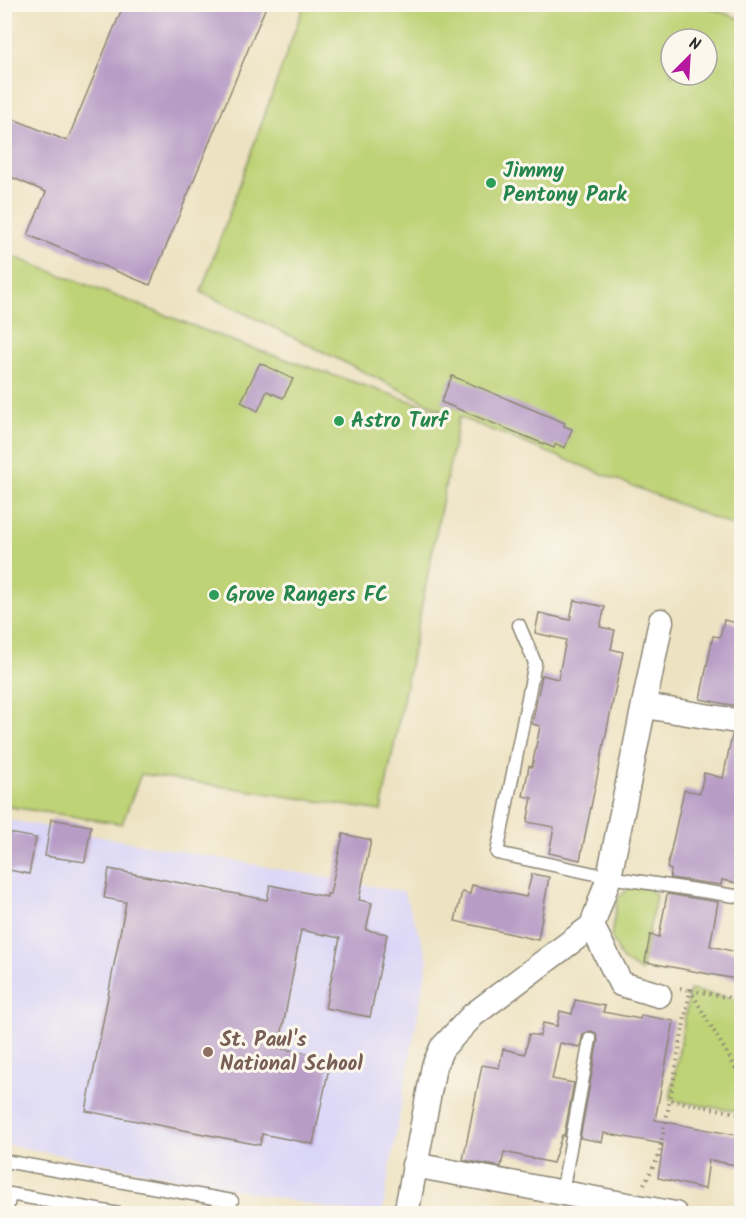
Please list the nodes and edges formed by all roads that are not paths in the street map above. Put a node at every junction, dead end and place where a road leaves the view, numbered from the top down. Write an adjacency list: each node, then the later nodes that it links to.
1 (661, 621): 3 (street)
2 (519, 625): 5 (lane)
3 (645, 706): 4 (street); 5 (street)
4 (741, 722)
5 (609, 877): 6 (lane); 7 (street)
6 (741, 897)
7 (592, 926): 8 (street); 11 (street)
8 (669, 991)
9 (590, 1039): 12 (lane)
10 (4, 1161): 13 (lane)
11 (414, 1165): 12 (street); 16 (street)
12 (562, 1193): 17 (street)
13 (232, 1201)
14 (6, 1214): 15 (lane)
15 (119, 1214)
16 (406, 1214)
17 (675, 1214)

